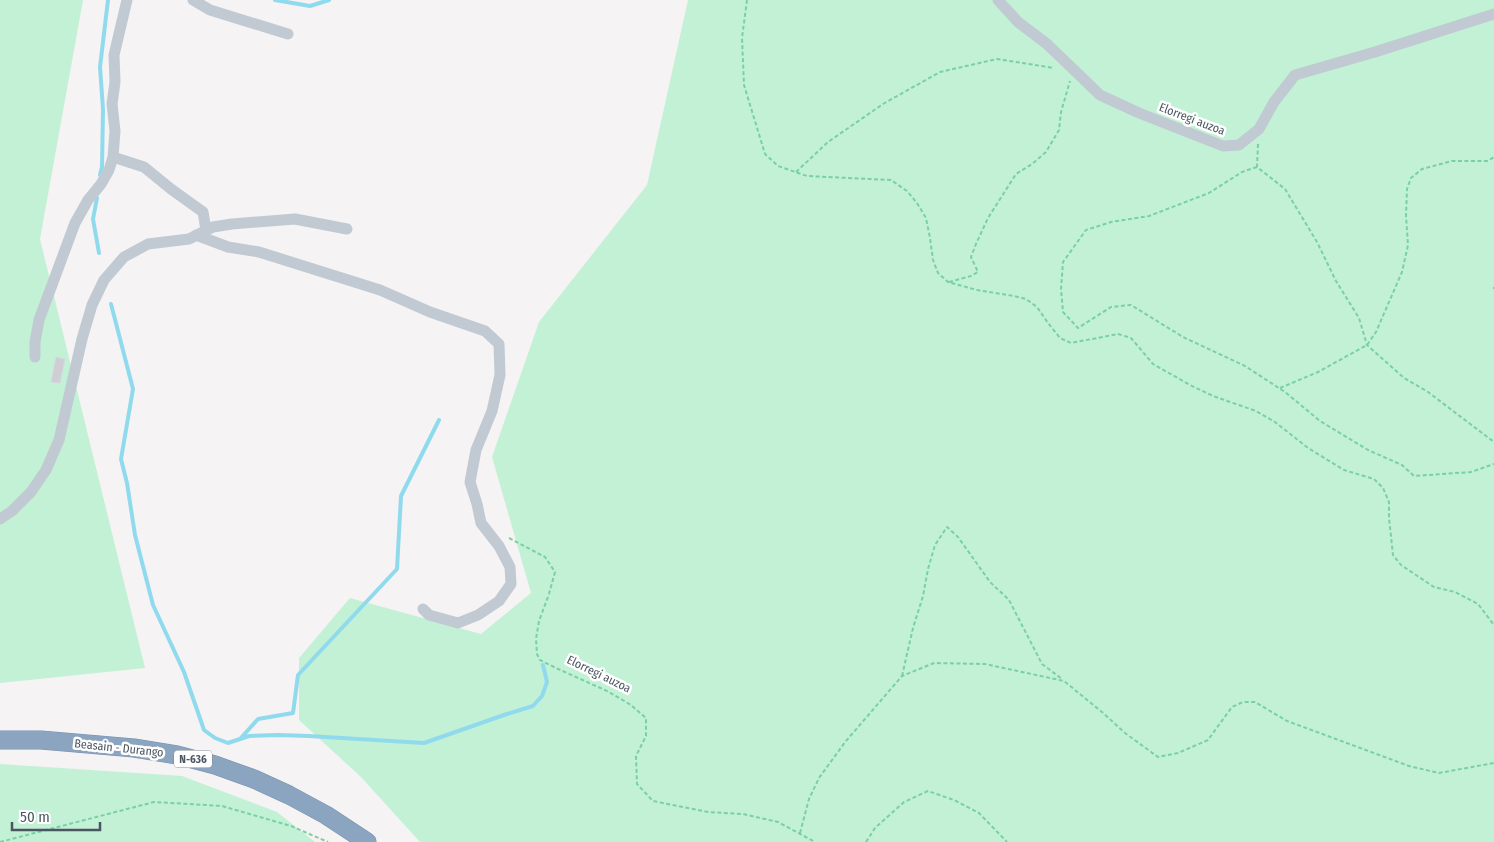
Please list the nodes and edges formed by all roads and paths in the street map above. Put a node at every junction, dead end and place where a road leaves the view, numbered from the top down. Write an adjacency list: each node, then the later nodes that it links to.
1 (127, 0): 9 (street)
2 (193, 0): 6 (street)
3 (747, 0): 12 (path)
4 (998, 0): 7 (street, Elorregi auzoa)
5 (1494, 14): 8 (street, Elorregi auzoa)
6 (288, 34)
7 (1075, 71): 8 (street, Elorregi auzoa); 12 (path); 15 (path)
8 (1259, 129): 11 (path)
9 (113, 157): 14 (street); 17 (street)
10 (1494, 158): 16 (path)
11 (1257, 167): 16 (path); 18 (path)
12 (796, 172): 15 (path)
13 (348, 229): 14 (street)
14 (201, 233): 21 (street); 22 (street)
15 (948, 282): 24 (path)
16 (1367, 345): 18 (path); 19 (path)
17 (35, 358)
18 (1280, 388): 20 (path)
19 (1494, 442)
20 (1494, 464)
21 (0, 519)
22 (486, 530): 23 (street); 29 (path, Elorregi auzoa)
23 (423, 609)
24 (1494, 625)
25 (902, 676): 26 (path); 26 (path); 29 (path)
26 (1064, 681): 28 (path)
27 (0, 740): 32 (highway, Beasain - Durango / N-636)
28 (1494, 763)
29 (800, 833): 33 (path, Elorregi auzoa)
30 (0, 842): 31 (path)
31 (328, 842)
32 (367, 842)
33 (815, 842)
34 (866, 842): 35 (path)
35 (1007, 842)

